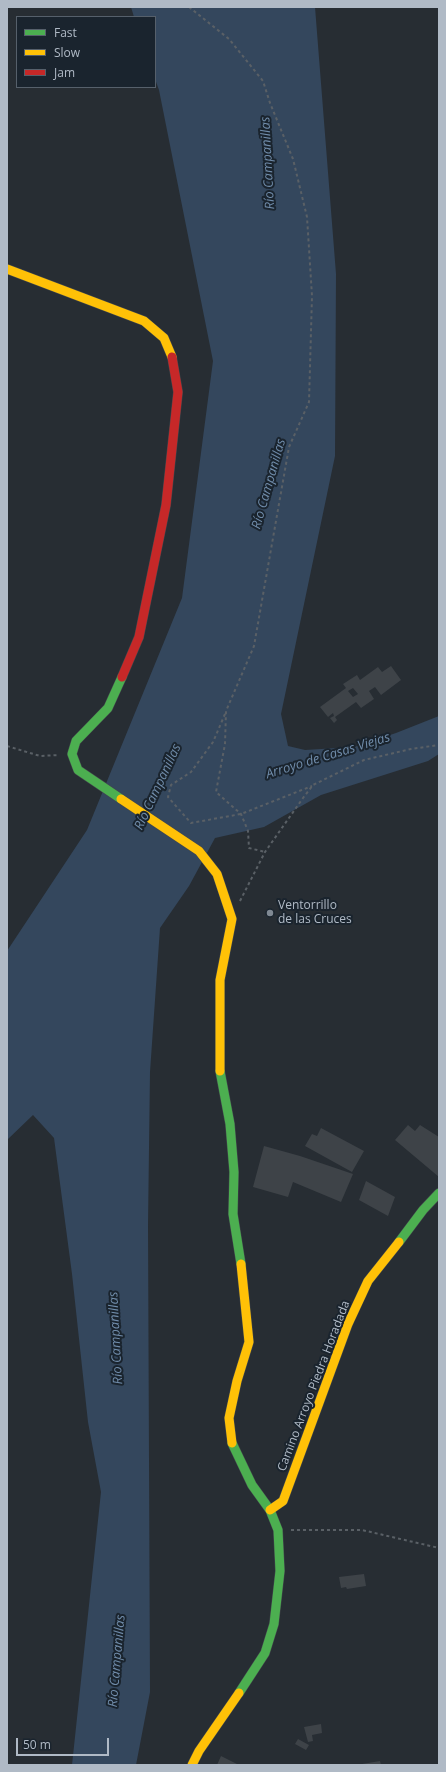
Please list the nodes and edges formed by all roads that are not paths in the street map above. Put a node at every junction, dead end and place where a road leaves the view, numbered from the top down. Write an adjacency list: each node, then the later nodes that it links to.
1 (7, 269): 3 (street)
2 (439, 1193): 3 (street, Camino Arroyo Piedra Horadada)
3 (270, 1510): 4 (street)
4 (192, 1765)

